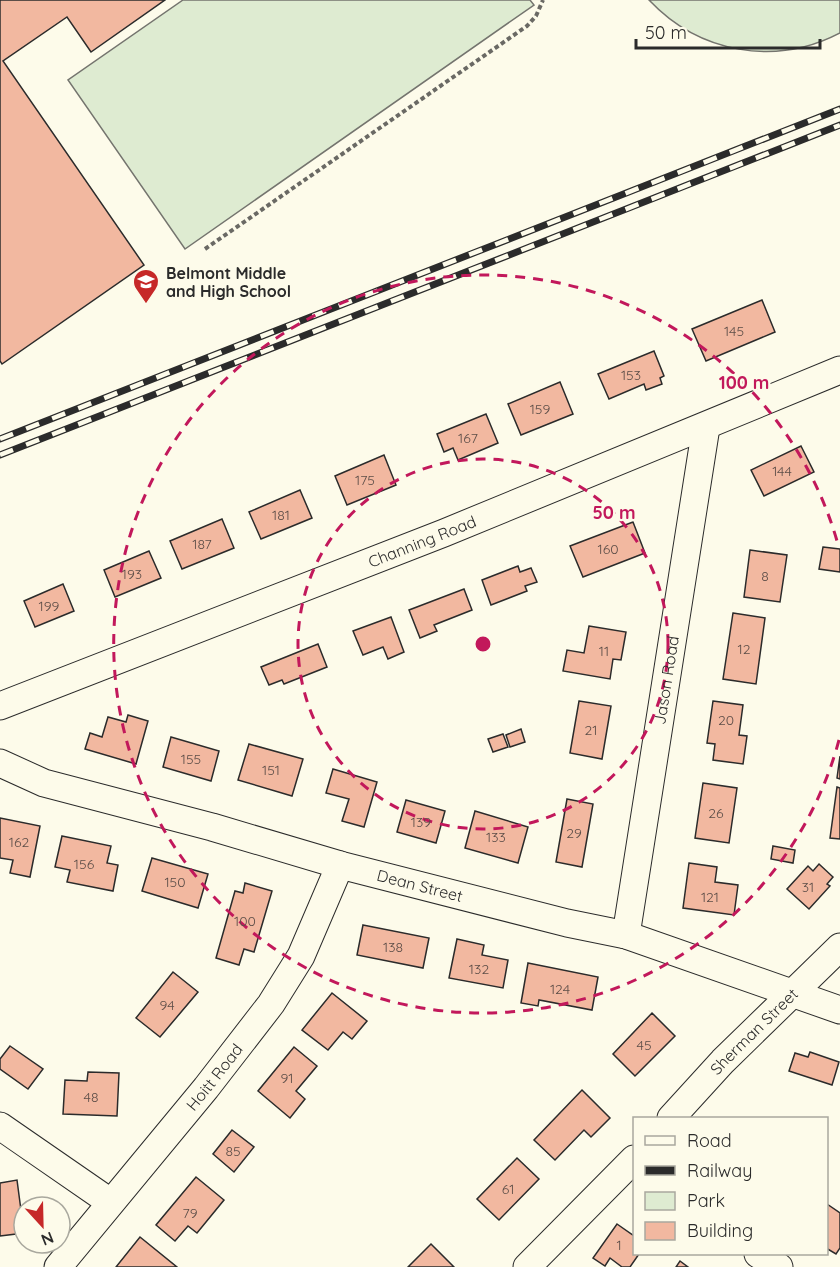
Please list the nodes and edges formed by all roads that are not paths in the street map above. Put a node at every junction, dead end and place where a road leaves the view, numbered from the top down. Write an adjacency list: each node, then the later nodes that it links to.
1 (840, 370): 2 (street, Channing Road)
2 (706, 427): 3 (street, Channing Road); 6 (street, Jason Road)
3 (0, 706)
4 (0, 763): 5 (street, Dean Street)
5 (340, 865): 6 (street, Dean Street); 13 (street, Hoitt Road)
6 (626, 935): 8 (street, Dean Street)
7 (840, 947): 8 (street, Sherman Street)
8 (793, 993): 9 (street, Dean Street); 10 (street, Sherman Street)
9 (840, 1010)
10 (673, 1117)
11 (0, 1126): 13 (street)
12 (632, 1166): 16 (street)
13 (110, 1202): 15 (street, Hoitt Road)
14 (760, 1255): 17 (street)
15 (58, 1267)
16 (527, 1267)
17 (779, 1267)

